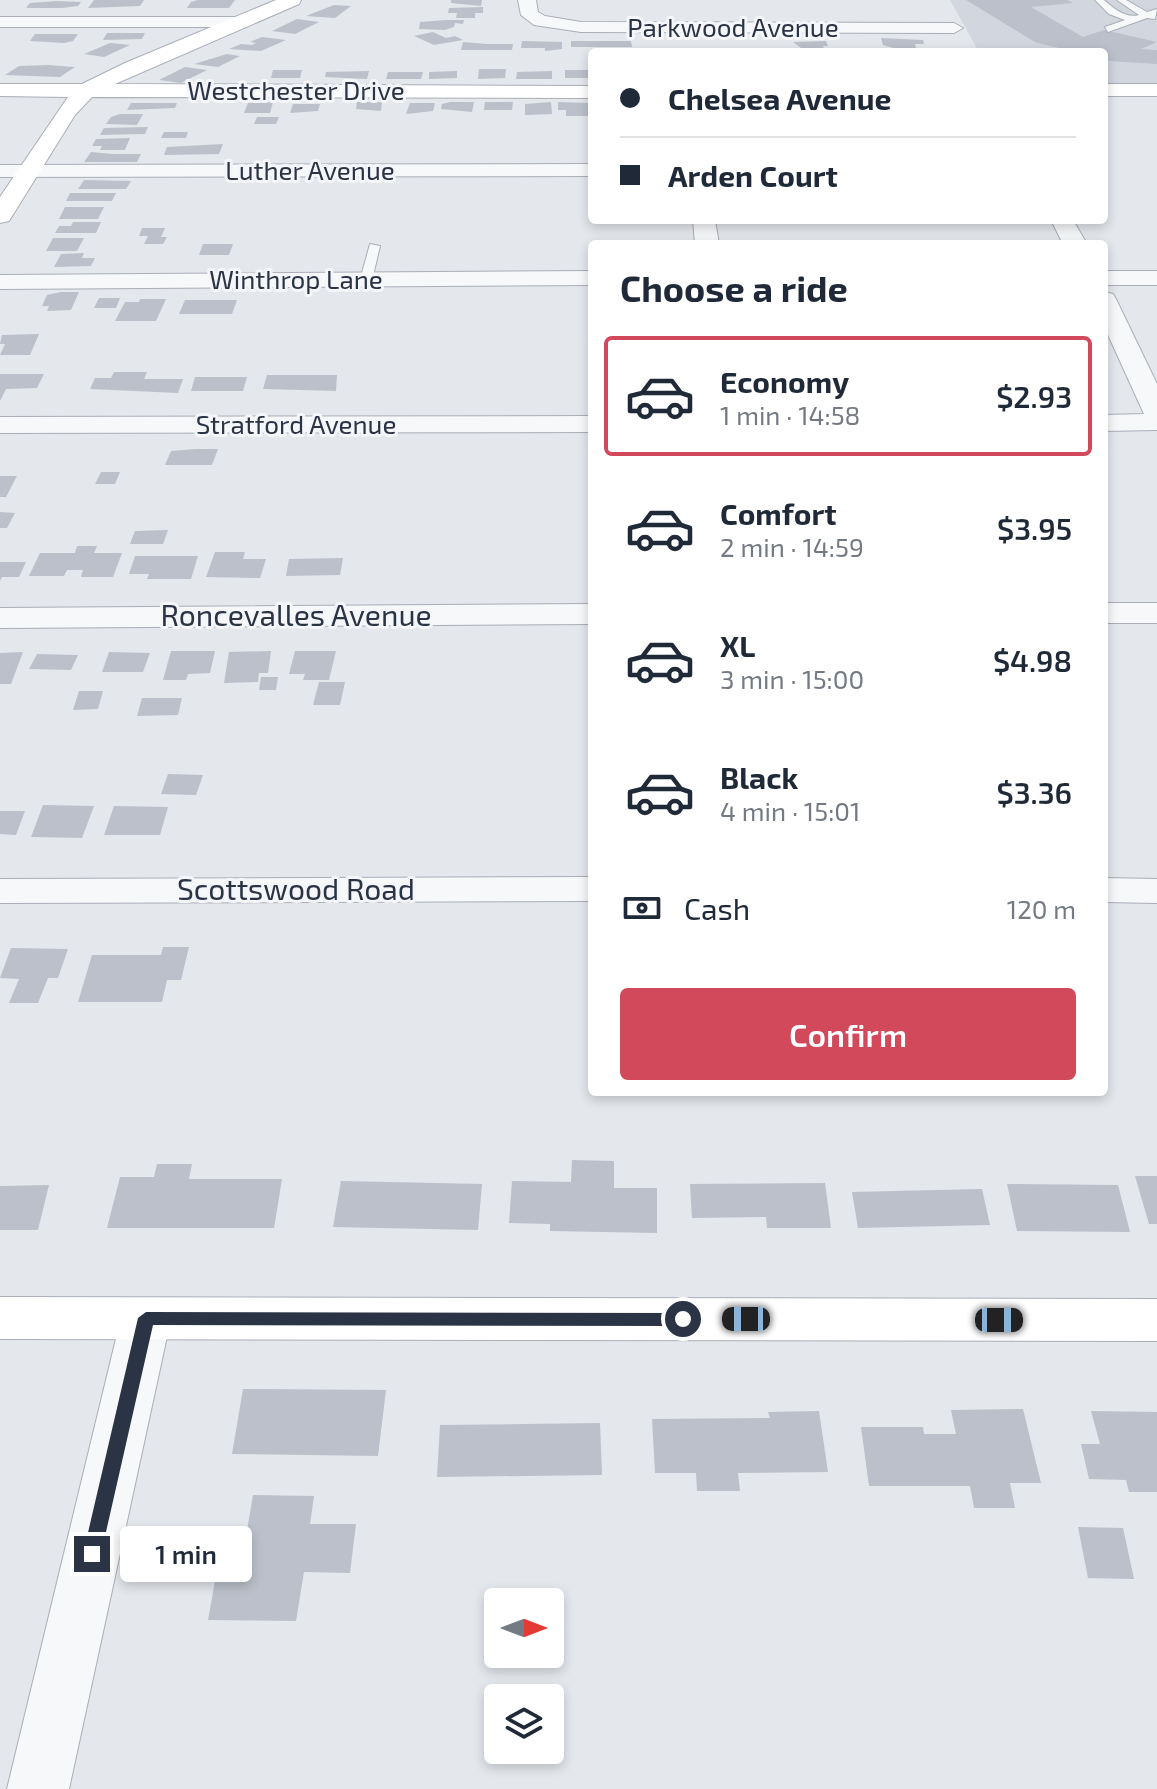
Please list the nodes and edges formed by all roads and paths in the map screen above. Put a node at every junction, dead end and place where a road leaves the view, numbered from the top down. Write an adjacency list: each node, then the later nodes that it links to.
1 (292, 0): 9 (street)
2 (527, 0): 7 (street)
3 (1099, 0): 6 (lane)
4 (1121, 0): 5 (lane)
5 (1154, 16): 6 (lane)
6 (1133, 20): 12 (lane)
7 (540, 21): 10 (street, Parkwood Avenue); 11 (street)
8 (0, 22): 9 (street)
9 (244, 22): 14 (street)
10 (954, 27)
11 (509, 29)
12 (1108, 29)
13 (0, 90): 14 (street, Westchester Drive)
14 (86, 90): 17 (street, Westchester Drive); 20 (street)
15 (1108, 90): 16 (street)
16 (1157, 90)
17 (588, 92)
18 (588, 170): 20 (street, Luther Avenue)
19 (0, 171): 20 (street, Luther Avenue)
20 (28, 171): 21 (street)
21 (0, 216)
22 (374, 246): 26 (lane)
23 (588, 278): 26 (street, Winthrop Lane)
24 (1108, 278): 25 (street)
25 (1157, 278)
26 (366, 280): 27 (street, Winthrop Lane)
27 (0, 282)
28 (1108, 308): 29 (street)
29 (1157, 413)
30 (1157, 422): 31 (street)
31 (1108, 423)
32 (588, 424): 33 (street, Stratford Avenue)
33 (0, 425)
34 (1108, 613): 35 (street)
35 (1157, 613)
36 (588, 614): 37 (street, Roncevalles Avenue)
37 (0, 618)
38 (588, 889): 40 (street, Scottswood Road)
39 (1108, 890): 41 (street)
40 (0, 891)
41 (1157, 891)
42 (0, 1318): 43 (street)
43 (146, 1318): 44 (street); 45 (street)
44 (1157, 1320)
45 (38, 1789)

